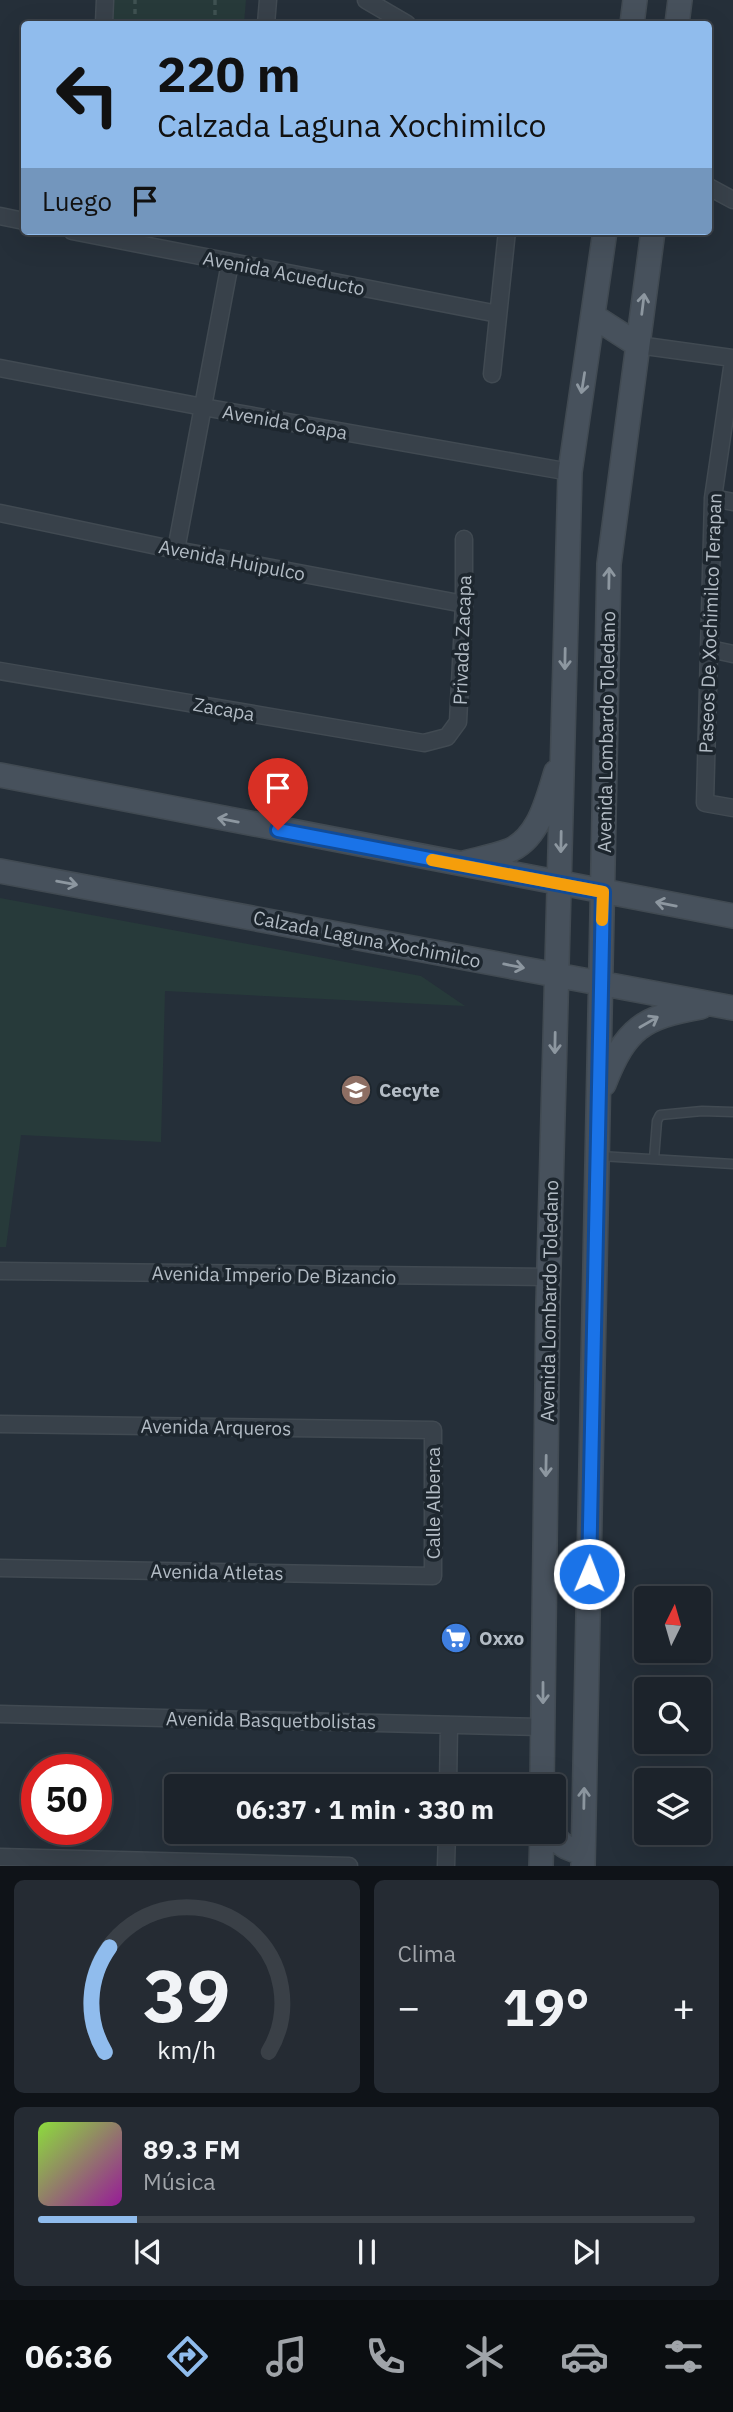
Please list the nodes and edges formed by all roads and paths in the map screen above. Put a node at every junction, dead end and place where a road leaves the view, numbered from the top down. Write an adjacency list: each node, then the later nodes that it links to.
1 (106, 0): 8 (street)
2 (135, 0): 9 (path)
3 (215, 0): 10 (path)
4 (268, 0): 11 (street)
5 (366, 0): 12 (street)
6 (635, 0): 13 (main road)
7 (680, 0): 14 (main road)
8 (104, 21)
9 (135, 21)
10 (215, 21)
11 (266, 21)
12 (402, 21)
13 (632, 21)
14 (677, 21)
15 (712, 189): 16 (street)
16 (733, 200)
17 (0, 216): 18 (street)
18 (21, 220)
19 (95, 235): 23 (street, Avenida Acueducto)
20 (507, 235): 24 (street)
21 (604, 235): 25 (main road, Avenida Lombardo Toledano)
22 (652, 235): 26 (main road, Avenida Lombardo Toledano, one-way to 22)
23 (230, 263): 24 (street, Avenida Acueducto); 30 (street)
24 (498, 314): 29 (street)
25 (593, 316): 26 (main road); 31 (main road, Avenida Lombardo Toledano, one-way to 31)
26 (638, 345): 27 (street); 50 (main road, Avenida Lombardo Toledano, one-way to 26)
27 (733, 360): 32 (street, Paseos De Xochimilco Terapan)
28 (0, 368): 30 (street, Avenida Coapa)
29 (492, 374)
30 (203, 407): 31 (street, Avenida Coapa); 36 (street)
31 (570, 472): 42 (main road, Avenida Lombardo Toledano, one-way to 42)
32 (713, 498): 33 (street); 38 (street, Paseos De Xochimilco Terapan)
33 (733, 502)
34 (0, 513): 36 (street, Avenida Huipulco)
35 (464, 539): 37 (street, Privada Zacapa)
36 (176, 550): 37 (street, Avenida Huipulco)
37 (464, 604): 41 (street, Privada Zacapa)
38 (710, 649): 39 (street); 46 (street, Paseos De Xochimilco Terapan)
39 (733, 654)
40 (0, 671): 41 (street, Zacapa)
41 (447, 737)
42 (563, 749): 47 (main road); 49 (main road, Avenida Lombardo Toledano, one-way to 49)
43 (0, 775): 45 (main road)
44 (0, 788): 45 (main road)
45 (97, 795): 47 (main road, one-way to 45)
46 (733, 808)
47 (458, 865): 49 (main road)
48 (0, 871): 52 (main road, Calzada Laguna Xochimilco, one-way to 52)
49 (560, 884): 50 (main road); 52 (main road, Avenida Lombardo Toledano)
50 (603, 892): 51 (main road, one-way to 50); 53 (main road, Avenida Lombardo Toledano)
51 (733, 916)
52 (557, 974): 53 (main road, Calzada Laguna Xochimilco); 61 (main road, Avenida Lombardo Toledano, one-way to 61)
53 (602, 982): 54 (main road, Calzada Laguna Xochimilco); 55 (main road, Avenida Lombardo Toledano)
54 (725, 1006): 55 (main road, one-way to 54)
55 (599, 1097): 57 (main road, Avenida Lombardo Toledano)
56 (733, 1112): 58 (lane)
57 (598, 1155): 58 (lane); 76 (main road, Avenida Lombardo Toledano, one-way to 57)
58 (654, 1159): 59 (lane)
59 (733, 1164)
60 (0, 1271): 61 (street, Avenida Imperio De Bizancio)
61 (549, 1277): 68 (main road, Avenida Lombardo Toledano, one-way to 68)
62 (0, 1424): 63 (street, Avenida Arqueros)
63 (433, 1430): 65 (street, Calle Alberca)
64 (0, 1569): 65 (street, Avenida Atletas)
65 (433, 1576)
66 (0, 1714): 67 (street, Avenida Basquetbolistas)
67 (449, 1725): 68 (street, Avenida Basquetbolistas); 69 (street)
68 (543, 1735): 70 (main road, Avenida Lombardo Toledano); 71 (main road)
69 (448, 1774)
70 (542, 1774)
71 (547, 1774)
72 (447, 1844): 78 (street)
73 (542, 1844): 79 (main road)
74 (561, 1844): 76 (main road)
75 (0, 1857): 77 (street)
76 (583, 1859)
77 (349, 1866)
78 (446, 1866)
79 (541, 1866)

